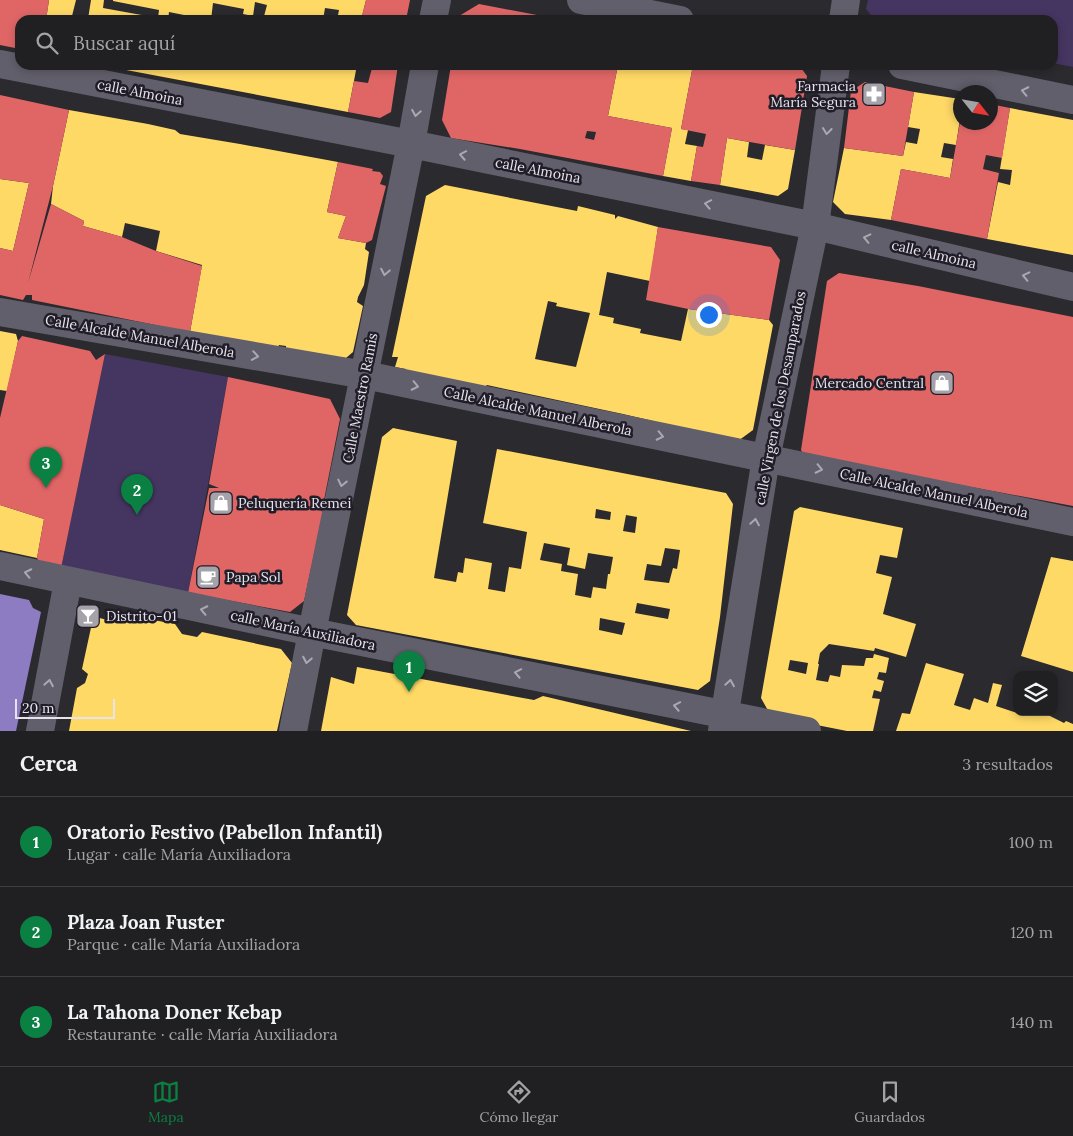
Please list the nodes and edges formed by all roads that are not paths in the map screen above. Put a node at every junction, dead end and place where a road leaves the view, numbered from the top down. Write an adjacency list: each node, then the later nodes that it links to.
1 (437, 0): 4 (street)
2 (581, 0): 5 (street)
3 (846, 0): 6 (street)
4 (434, 15)
5 (655, 15)
6 (844, 15)
7 (0, 64): 8 (street, calle Almoina)
8 (15, 67)
9 (31, 70): 14 (street, calle Almoina)
10 (424, 70): 14 (street, Calle Maestro Ramis, one-way to 14)
11 (835, 70): 15 (street, calle Virgen de los Desamparados, one-way to 15)
12 (926, 70): 13 (street, one-way to 12)
13 (1073, 100)
14 (411, 144): 15 (street, calle Almoina, one-way to 14); 18 (street, Calle Maestro Ramis, one-way to 18)
15 (815, 226): 16 (street, calle Almoina, one-way to 15); 19 (street, calle Virgen de los Desamparados)
16 (1073, 287)
17 (0, 312): 18 (street, Calle Alcalde Manuel Alberola, one-way to 18)
18 (364, 375): 19 (street, Calle Alcalde Manuel Alberola, one-way to 19); 23 (street, Calle Maestro Ramis, one-way to 23)
19 (766, 458): 20 (street, Calle Alcalde Manuel Alberola, one-way to 20); 24 (street, calle Virgen de los Desamparados, one-way to 19)
20 (1073, 522)
21 (0, 566): 22 (street, calle María Auxiliadora, one-way to 21)
22 (68, 581): 23 (street, calle María Auxiliadora, one-way to 22); 25 (street, one-way to 22)
23 (312, 632): 24 (street, calle María Auxiliadora, one-way to 23); 26 (street, Calle Maestro Ramis, one-way to 26)
24 (723, 723): 27 (street, calle María Auxiliadora)
25 (40, 731)
26 (293, 731)
27 (807, 731)

